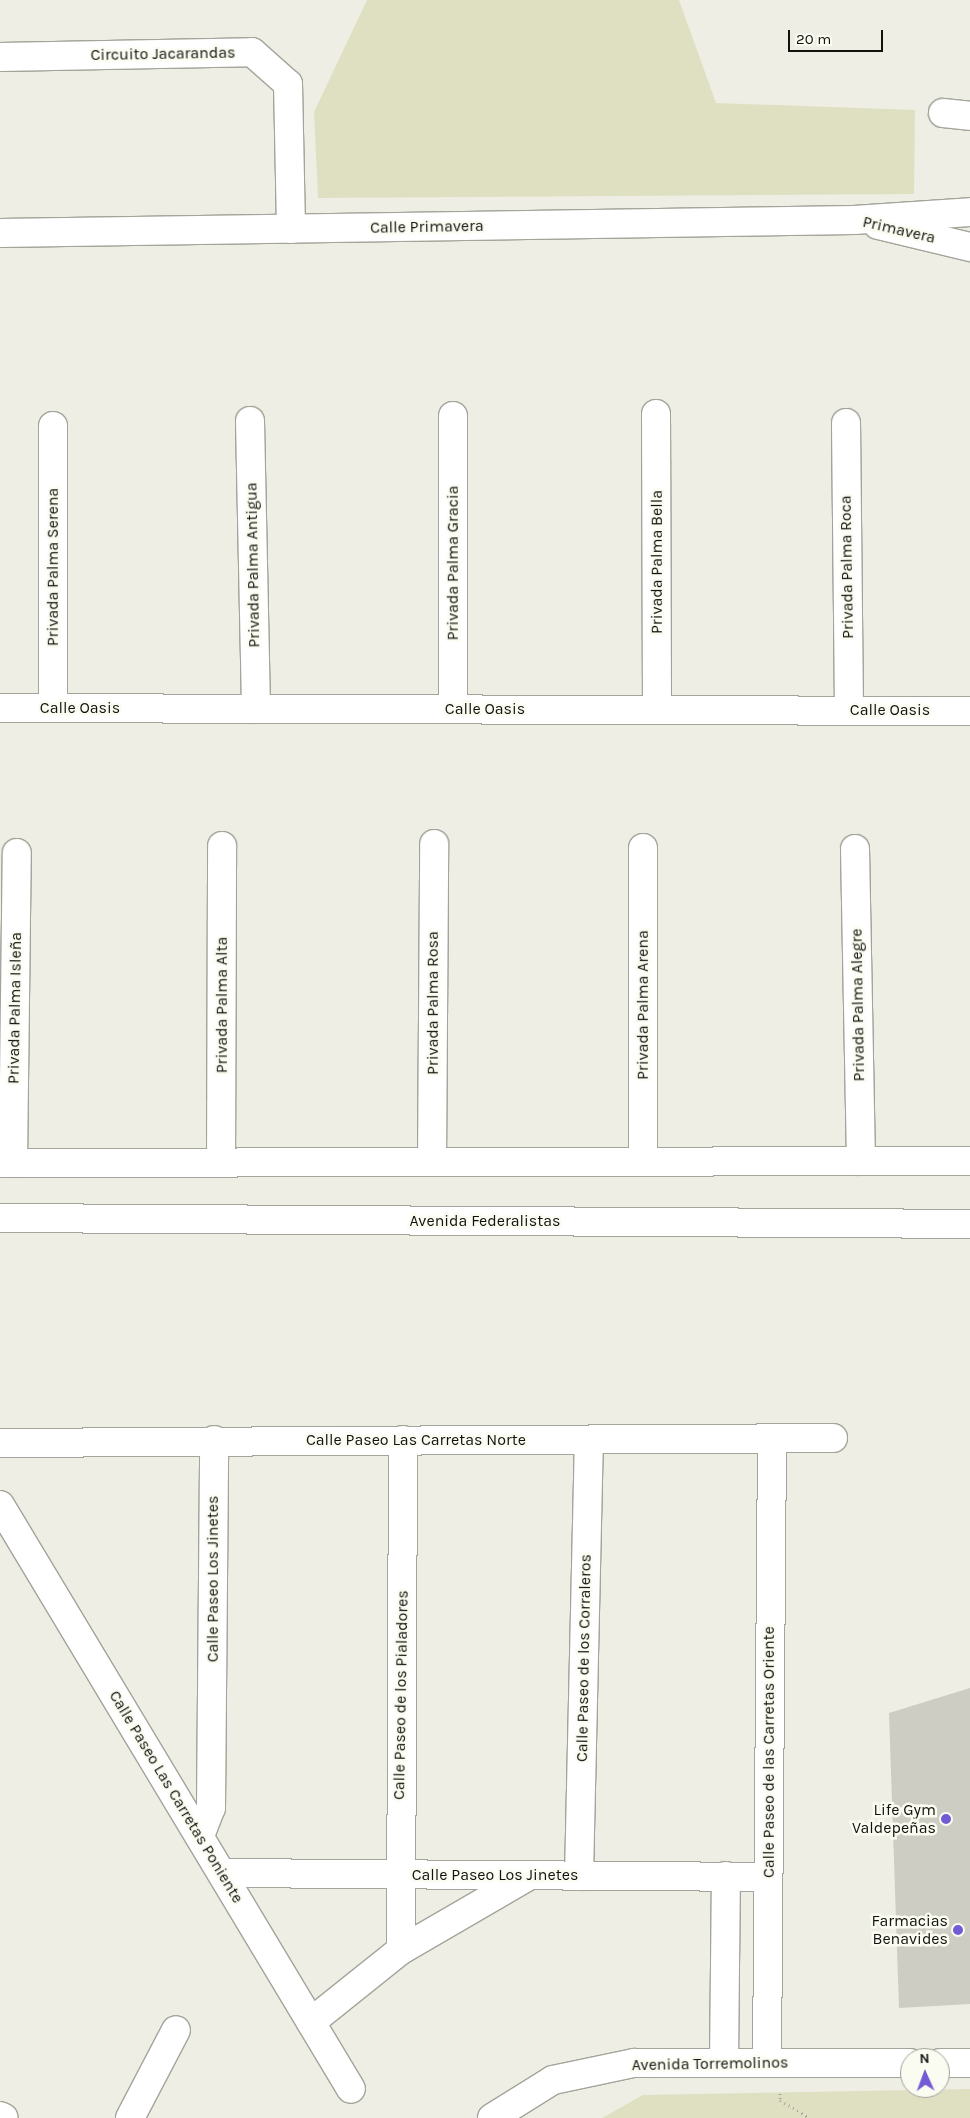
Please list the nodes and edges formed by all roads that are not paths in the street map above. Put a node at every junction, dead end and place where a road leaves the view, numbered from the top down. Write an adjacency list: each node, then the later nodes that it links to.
1 (0, 57): 6 (street, Circuito Jacarandas)
2 (943, 113): 3 (street)
3 (970, 116)
4 (970, 212): 5 (street, Primavera)
5 (854, 220): 6 (street, Calle Primavera); 8 (street, Primavera)
6 (291, 229): 7 (street, Calle Primavera)
7 (0, 233)
8 (970, 247)
9 (656, 414): 18 (street, Privada Palma Bella)
10 (453, 416): 17 (street, Privada Palma Gracia)
11 (250, 422): 16 (street, Privada Palma Antigua)
12 (846, 423): 19 (street, Privada Palma Roca)
13 (53, 426): 15 (street, Privada Palma Serena)
14 (0, 708): 15 (street, Calle Oasis)
15 (53, 708): 16 (street, Calle Oasis)
16 (256, 709): 17 (street, Calle Oasis)
17 (453, 709): 18 (street, Calle Oasis)
18 (657, 710): 19 (street, Calle Oasis)
19 (849, 710): 20 (street, Calle Oasis)
20 (970, 711)
21 (434, 844): 28 (street, Privada Palma Rosa)
22 (222, 846): 31 (street, Privada Palma Alta)
23 (643, 848): 29 (street, Privada Palma Arena)
24 (855, 848): 26 (street, Privada Palma Alegre)
25 (17, 853): 30 (street, Privada Palma Isleña)
26 (861, 1161): 27 (street); 29 (street)
27 (970, 1161)
28 (432, 1162): 29 (street); 31 (street)
29 (644, 1162)
30 (7, 1163): 31 (street)
31 (221, 1163)
32 (0, 1218): 33 (street, Avenida Federalistas)
33 (970, 1224)
34 (833, 1438): 38 (street, Calle Paseo Las Carretas Norte)
35 (214, 1440): 36 (street, Calle Paseo Las Carretas Norte); 39 (street, Calle Paseo Las Carretas Norte); 41 (street, Calle Paseo Los Jinetes)
36 (404, 1440): 37 (street, Calle Paseo Las Carretas Norte); 43 (street, Calle Paseo de los Pialadores)
37 (589, 1440): 38 (street, Calle Paseo Las Carretas Norte); 45 (street, Calle Paseo de los Corraleros)
38 (772, 1441): 47 (street, Calle Paseo de las Carretas Oriente)
39 (0, 1443)
40 (0, 1506): 41 (street, Calle Paseo Las Carretas Poniente)
41 (200, 1836): 42 (street, Calle Paseo Las Carretas Poniente)
42 (222, 1873): 43 (street, Calle Paseo Los Jinetes); 49 (street, Calle Paseo Las Carretas Poniente)
43 (399, 1875): 44 (street, Calle Paseo Los Jinetes); 48 (street, Calle Paseo de los Pialadores)
44 (531, 1875): 45 (street, Calle Paseo Los Jinetes); 48 (street)
45 (579, 1876): 46 (street, Calle Paseo Los Jinetes)
46 (726, 1876): 47 (street, Calle Paseo Los Jinetes); 51 (street)
47 (768, 1877): 52 (street, Calle Paseo de las Carretas Oriente)
48 (401, 1950): 49 (street)
49 (311, 2022): 56 (street, Calle Paseo Las Carretas Poniente)
50 (176, 2030): 59 (street)
51 (724, 2062): 52 (street, Avenida Torremolinos); 60 (street, Avenida Torremolinos)
52 (767, 2062): 53 (street, Avenida Torremolinos)
53 (900, 2062)
54 (950, 2062): 55 (street)
55 (970, 2062)
56 (351, 2089)
57 (0, 2116): 58 (street)
58 (4, 2118)
59 (130, 2118)
60 (492, 2118)

